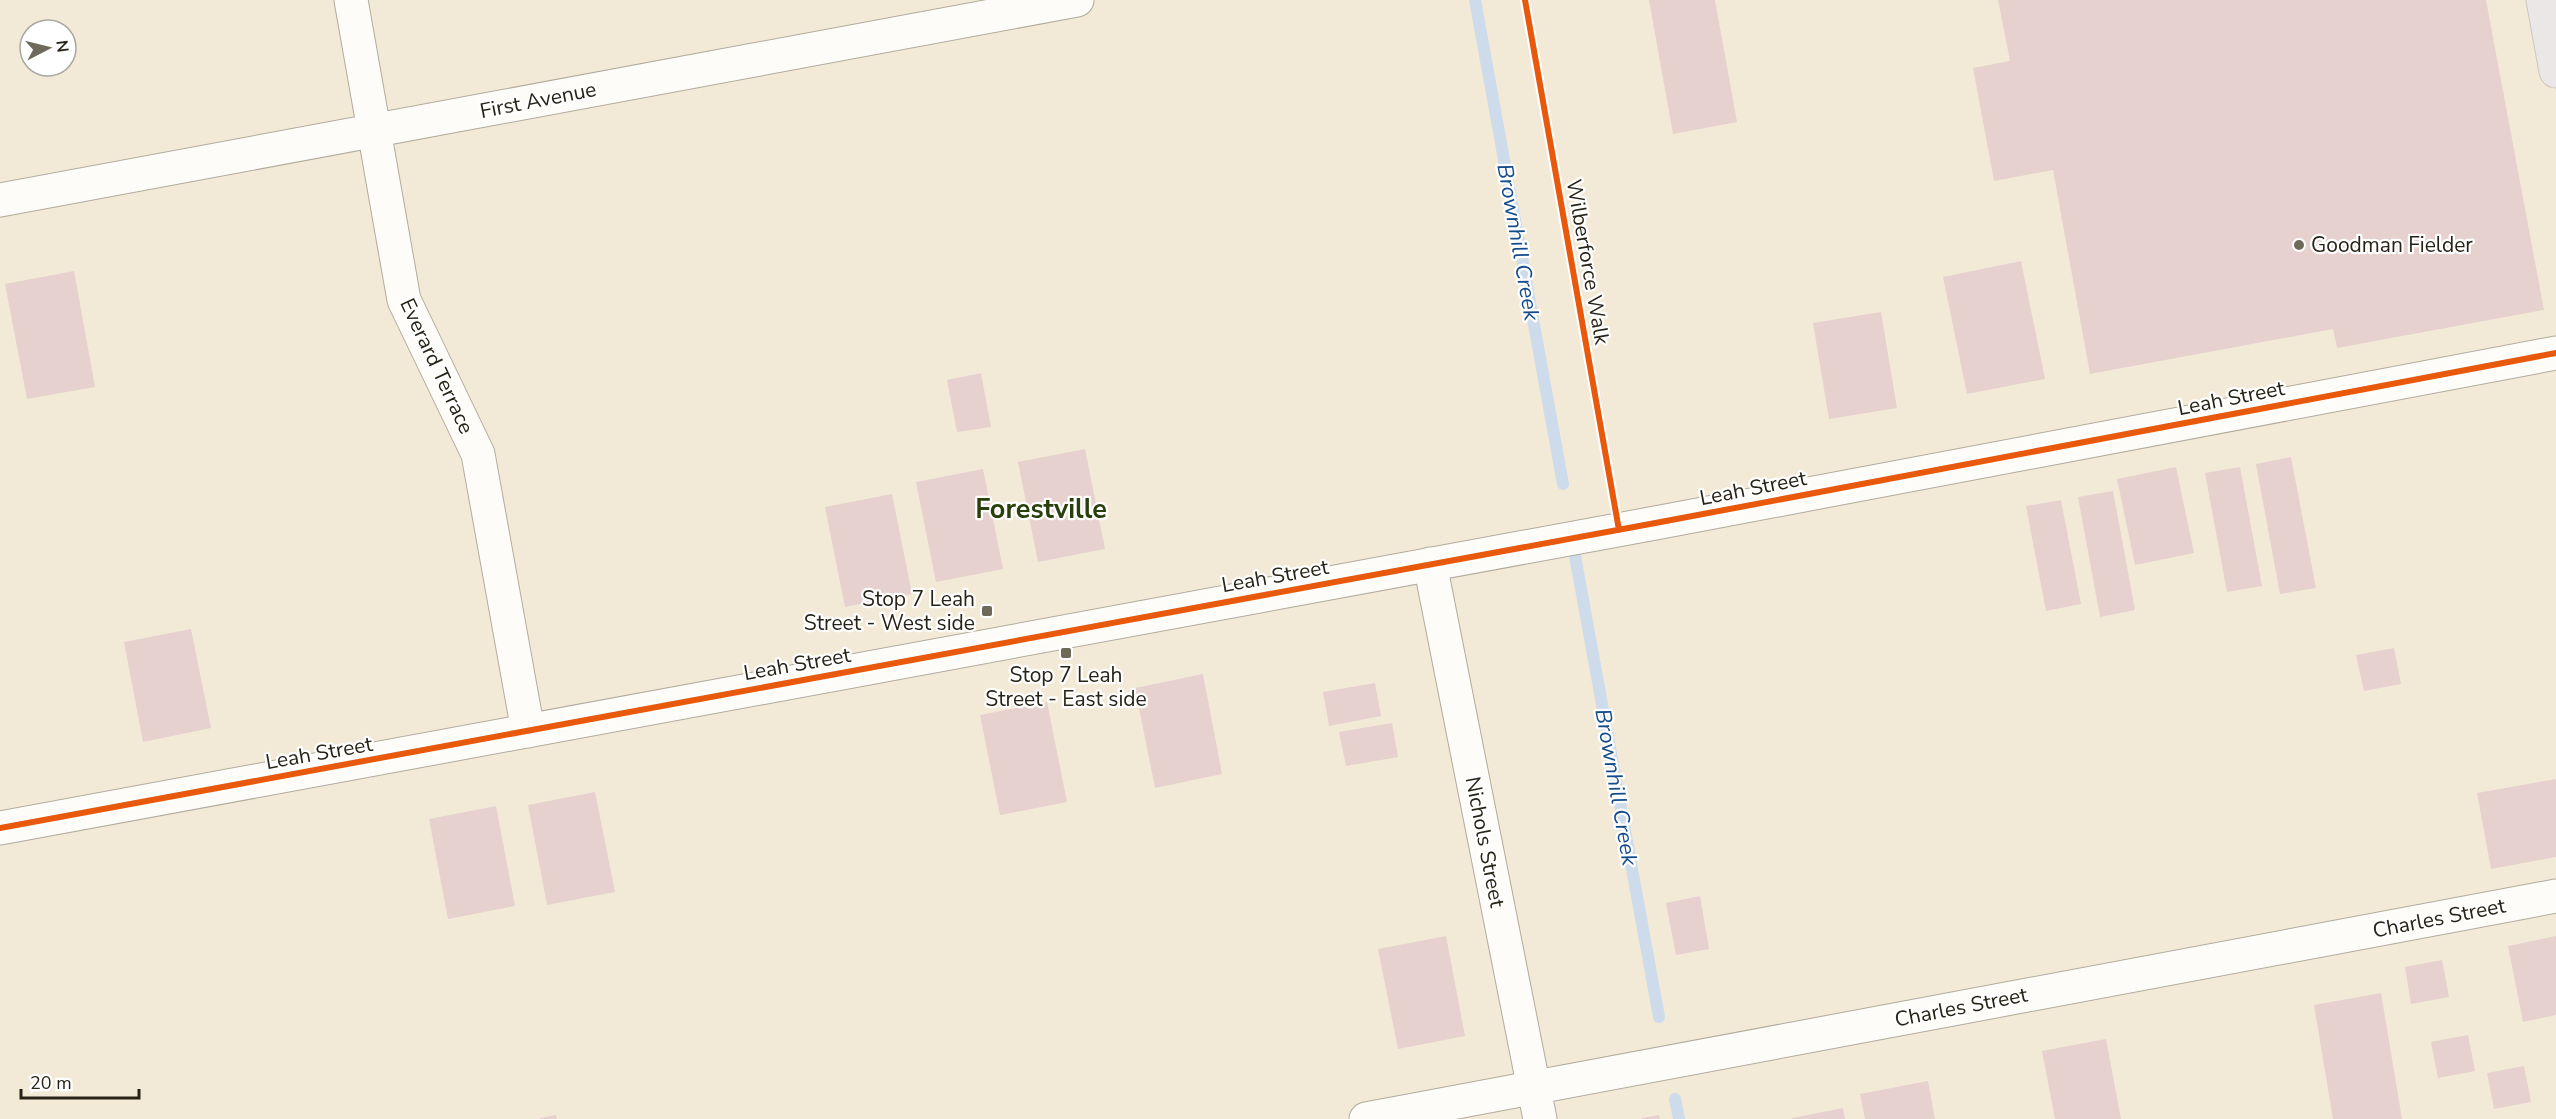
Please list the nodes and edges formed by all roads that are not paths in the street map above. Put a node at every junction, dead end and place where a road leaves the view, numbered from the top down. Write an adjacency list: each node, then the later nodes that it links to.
1 (351, 0): 5 (street, Everard Terrace)
2 (1077, 0): 5 (street, First Avenue)
3 (2543, 0): 4 (main road)
4 (2556, 71)
5 (374, 131): 6 (street, First Avenue); 9 (street, Everard Terrace)
6 (0, 200)
7 (2556, 353): 8 (street, Leah Street)
8 (1430, 564): 9 (street, Leah Street); 12 (street, Nichols Street)
9 (528, 731): 10 (street, Leah Street)
10 (0, 828)
11 (2556, 896): 12 (street, Charles Street)
12 (1534, 1087): 13 (street, Charles Street); 14 (street, Nichols Street)
13 (1366, 1119)
14 (1540, 1119)

